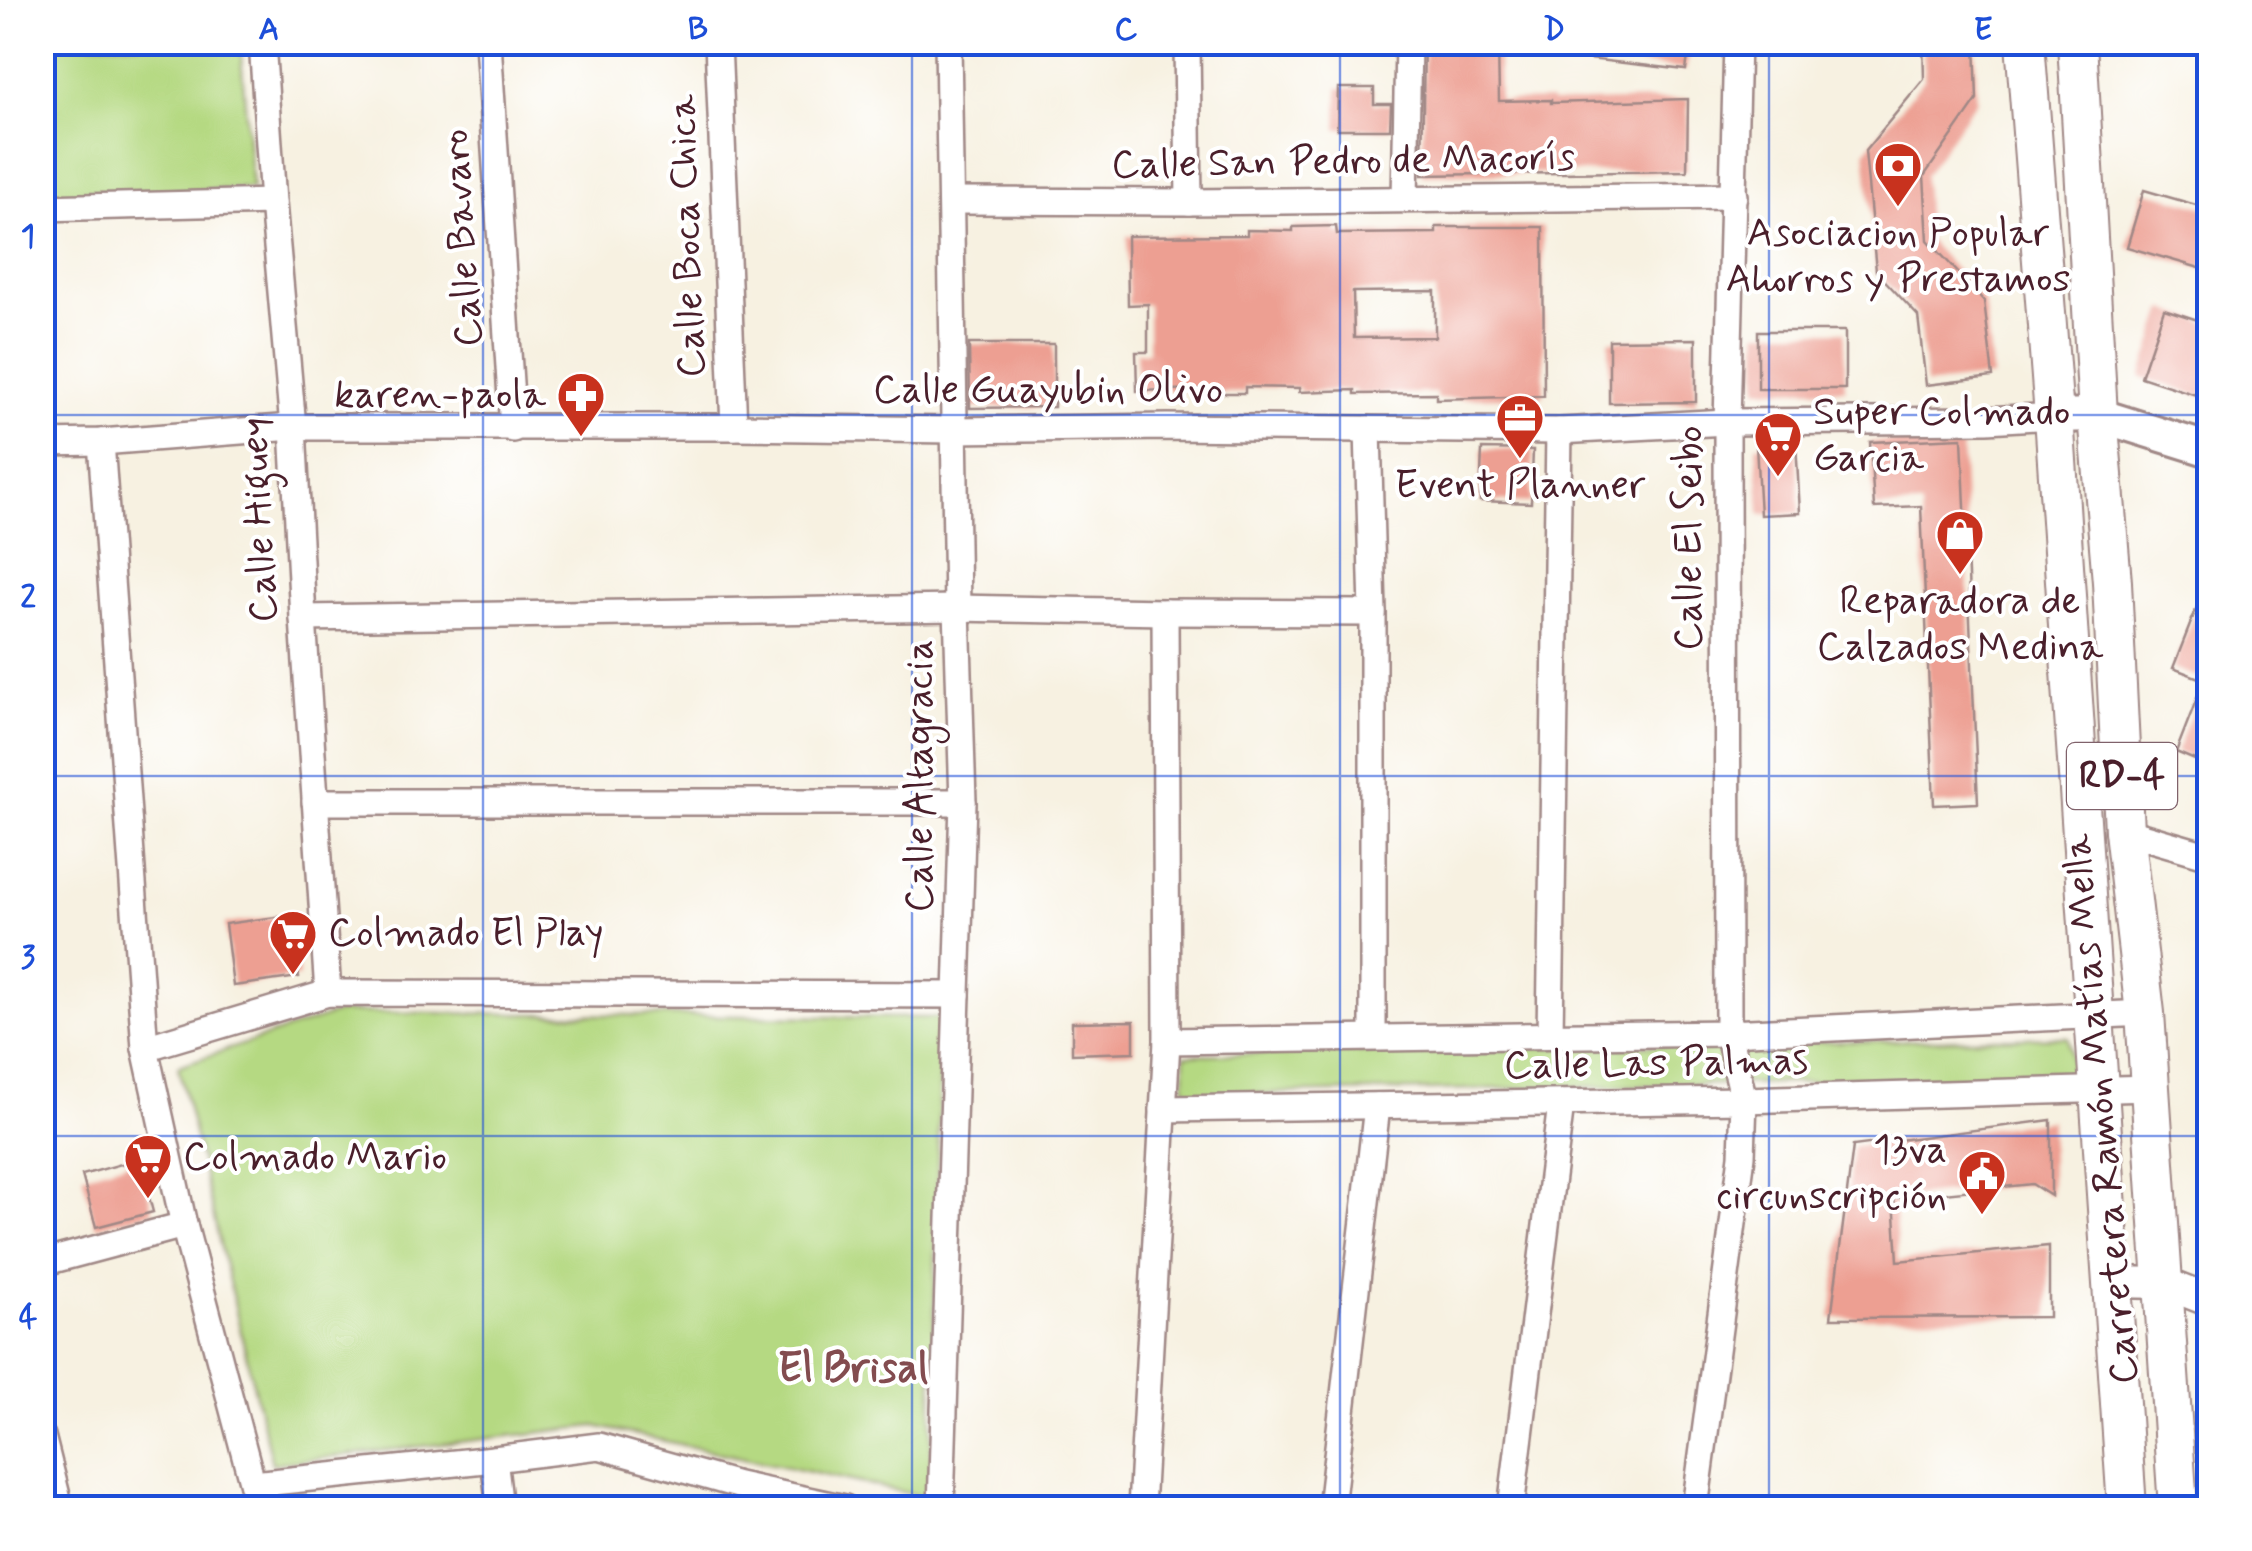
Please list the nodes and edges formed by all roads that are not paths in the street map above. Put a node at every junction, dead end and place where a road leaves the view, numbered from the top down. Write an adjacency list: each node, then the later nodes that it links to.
1 (262, 42): 12 (street, Calle Higuey)
2 (488, 42): 21 (street, Calle Bavaro)
3 (718, 42): 19 (street, Calle Boca Chica)
4 (948, 42): 13 (street, Calle Altagracia)
5 (1186, 42): 14 (street)
6 (1408, 42): 11 (street)
7 (1737, 42): 10 (street, Calle El Seibo)
8 (2026, 42): 17 (main road, Carretera Ramón Matías Mella / RD-4)
9 (2077, 42): 16 (main road, Carretera Ramón Matías Mella / RD-4)
10 (1734, 196): 11 (street, Calle San Pedro de Macorís); 18 (street, Calle El Seibo)
11 (1405, 199): 14 (street, Calle San Pedro de Macorís)
12 (273, 202): 15 (street); 20 (street, Calle Higuey)
13 (952, 202): 14 (street, Calle San Pedro de Macorís); 23 (street, Calle Altagracia)
14 (1189, 202)
15 (42, 208)
16 (2098, 415): 17 (main road); 27 (main road); 34 (main road, Carretera Ramón Matías Mella / RD-4)
17 (2054, 416): 18 (street, Calle Guayubin Olivo); 39 (main road, Carretera Ramón Matías Mella / RD-4)
18 (1727, 422): 24 (street, Calle Guayubin Olivo); 40 (street, Calle El Seibo)
19 (734, 427): 21 (street, Calle Guayubin Olivo); 23 (street, Calle Guayubin Olivo)
20 (294, 428): 21 (street, Calle Guayubin Olivo); 25 (street, Calle Guayubin Olivo); 31 (street, Calle Higuey)
21 (512, 428)
22 (1368, 429): 23 (street, Calle Guayubin Olivo); 24 (street, Calle Guayubin Olivo); 30 (street)
23 (954, 430): 28 (street, Calle Altagracia)
24 (1559, 431): 41 (street)
25 (101, 442): 26 (street, Calle Guayubin Olivo); 44 (street)
26 (42, 443)
27 (2210, 450)
28 (957, 608): 29 (street); 31 (street); 33 (street, Calle Altagracia)
29 (1165, 612): 30 (street); 43 (street)
30 (1373, 613): 42 (street)
31 (303, 618): 32 (street, Calle Higuey)
32 (315, 802): 33 (street); 36 (street, Calle Higuey)
33 (963, 802): 37 (street, Calle Altagracia)
34 (2124, 831): 35 (street); 38 (main road, Carretera Ramón Matías Mella / RD-4)
35 (2210, 856)
36 (328, 993): 37 (street); 44 (street)
37 (958, 995): 63 (street, Calle Altagracia)
38 (2145, 1013): 39 (street, Calle Las Palmas); 45 (main road, Carretera Ramón Matías Mella / RD-4)
39 (2093, 1017): 40 (street, Calle Las Palmas); 46 (main road, Carretera Ramón Matías Mella / RD-4)
40 (1728, 1034): 41 (street, Calle Las Palmas); 47 (street, Calle El Seibo)
41 (1550, 1035): 42 (street, Calle Las Palmas)
42 (1373, 1037): 43 (street, Calle Las Palmas)
43 (1166, 1041): 50 (street)
44 (145, 1048): 51 (street)
45 (2150, 1088): 46 (street, Calle Las Palmas); 54 (main road, Carretera Ramón Matías Mella / RD-4)
46 (2098, 1091): 47 (street, Calle Las Palmas); 53 (main road, Carretera Ramón Matías Mella / RD-4)
47 (1744, 1100): 48 (street, Calle Las Palmas); 67 (street, Calle El Seibo)
48 (1561, 1104): 49 (street, Calle Las Palmas); 66 (street)
49 (1377, 1106): 50 (street, Calle Las Palmas); 65 (street)
50 (1163, 1110): 64 (street)
51 (184, 1225): 52 (street); 58 (street)
52 (42, 1263)
53 (2111, 1282): 54 (street); 68 (main road, Carretera Ramón Matías Mella / RD-4)
54 (2164, 1283): 55 (street); 69 (main road, Carretera Ramón Matías Mella / RD-4)
55 (2210, 1301)
56 (42, 1436): 60 (street)
57 (494, 1459): 58 (street); 59 (street); 61 (street)
58 (256, 1496)
59 (738, 1497): 62 (street)
60 (60, 1508)
61 (500, 1508)
62 (845, 1508)
63 (941, 1508)
64 (1142, 1508)
65 (1331, 1508)
66 (1511, 1508)
67 (1696, 1508)
68 (2128, 1508)
69 (2180, 1508)

